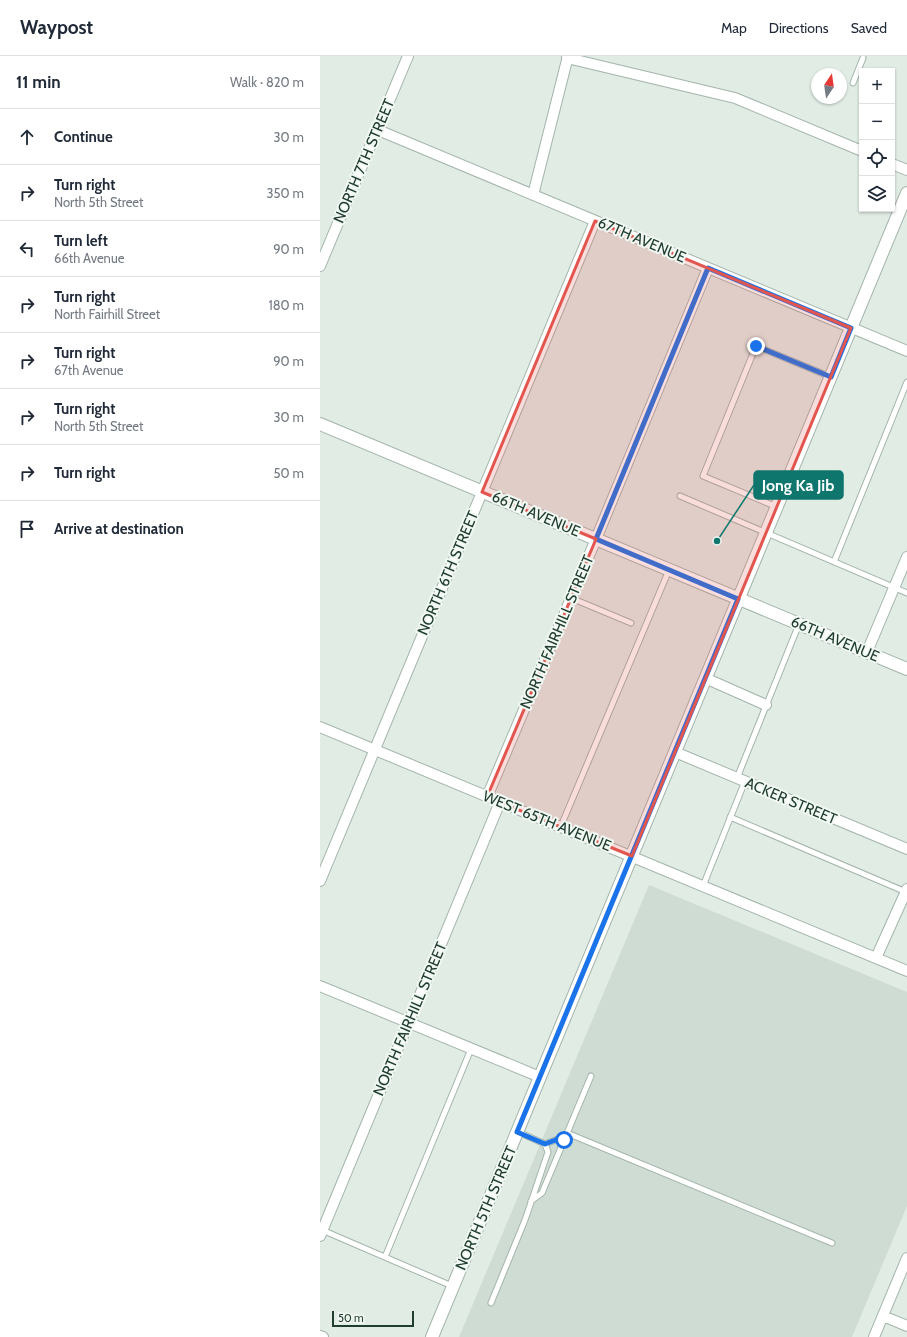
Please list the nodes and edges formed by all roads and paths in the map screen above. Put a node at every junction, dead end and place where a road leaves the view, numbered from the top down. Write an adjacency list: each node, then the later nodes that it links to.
1 (408, 56): 5 (street, NORTH 7TH STREET)
2 (568, 57): 6 (street); 10 (street)
3 (863, 58): 4 (lane)
4 (853, 83)
5 (378, 130): 10 (street, 67TH AVENUE); 13 (street, NORTH 7TH STREET)
6 (859, 151)
7 (895, 165): 8 (street)
8 (907, 170)
9 (907, 193): 11 (street, NORTH 5TH STREET)
10 (533, 195): 12 (street, 67TH AVENUE)
11 (902, 215): 15 (street, NORTH 5TH STREET)
12 (595, 221): 14 (street, 67TH AVENUE); 20 (street, NORTH 6TH STREET)
13 (320, 266)
14 (708, 268): 15 (street, 67TH AVENUE); 24 (street, NORTH FAIRHILL STREET)
15 (851, 328): 16 (street, 67TH AVENUE); 17 (street, NORTH 5TH STREET)
16 (907, 351)
17 (831, 377): 22 (street, NORTH 5TH STREET); 22 (lane)
18 (907, 382): 26 (lane)
19 (320, 424): 20 (street, 66TH AVENUE)
20 (482, 492): 24 (street, 66TH AVENUE); 39 (street, NORTH 6TH STREET)
21 (680, 496): 23 (lane)
22 (777, 507): 23 (street, NORTH 5TH STREET)
23 (766, 533): 26 (lane); 31 (street, NORTH 5TH STREET)
24 (596, 539): 27 (street, 66TH AVENUE); 30 (street, NORTH FAIRHILL STREET)
25 (907, 557): 28 (street)
26 (834, 562): 28 (lane)
27 (669, 570): 31 (street, 66TH AVENUE); 45 (lane)
28 (894, 588): 29 (lane); 34 (street)
29 (907, 593)
30 (571, 598): 32 (lane); 42 (street, NORTH FAIRHILL STREET)
31 (738, 599): 33 (street, 66TH AVENUE); 36 (street, NORTH 5TH STREET)
32 (631, 623)
33 (799, 624): 34 (street, 66TH AVENUE); 37 (lane)
34 (867, 652): 35 (street, 66TH AVENUE)
35 (907, 669)
36 (706, 678): 37 (street); 40 (street, NORTH 5TH STREET)
37 (766, 704): 41 (lane)
38 (320, 727): 39 (street, WEST 65TH AVENUE)
39 (374, 749): 42 (street, WEST 65TH AVENUE); 48 (street, NORTH 6TH STREET)
40 (675, 752): 41 (street, ACKER STREET); 47 (street, NORTH 5TH STREET)
41 (741, 780): 44 (lane); 46 (street, ACKER STREET)
42 (487, 797): 43 (street, WEST 65TH AVENUE)
43 (500, 802): 45 (street, WEST 65TH AVENUE); 54 (street, NORTH FAIRHILL STREET)
44 (730, 817): 49 (lane); 50 (lane)
45 (561, 826): 47 (street, WEST 65TH AVENUE)
46 (907, 849)
47 (632, 856): 49 (street, WEST 65TH AVENUE); 57 (street, NORTH 5TH STREET)
48 (320, 881)
49 (703, 886): 51 (street, WEST 65TH AVENUE)
50 (906, 891): 51 (street)
51 (876, 958): 52 (street, WEST 65TH AVENUE)
52 (907, 971)
53 (320, 986): 54 (street)
54 (408, 1022): 55 (street); 63 (street, NORTH FAIRHILL STREET)
55 (471, 1049): 57 (street); 65 (lane)
56 (591, 1076): 59 (lane)
57 (540, 1077): 58 (street, NORTH 5TH STREET)
58 (517, 1132): 61 (lane); 67 (street, NORTH 5TH STREET)
59 (567, 1133): 60 (lane); 64 (lane)
60 (564, 1140): 61 (lane); 62 (lane)
61 (545, 1144): 62 (lane)
62 (531, 1201): 68 (lane)
63 (321, 1233): 65 (lane)
64 (832, 1243)
65 (385, 1257): 67 (lane)
66 (906, 1262): 69 (street)
67 (453, 1286): 73 (street, NORTH 5TH STREET)
68 (491, 1303)
69 (883, 1316): 70 (street); 74 (street)
70 (907, 1326)
71 (320, 1336): 72 (street)
72 (323, 1337)
73 (432, 1337)
74 (874, 1337)

